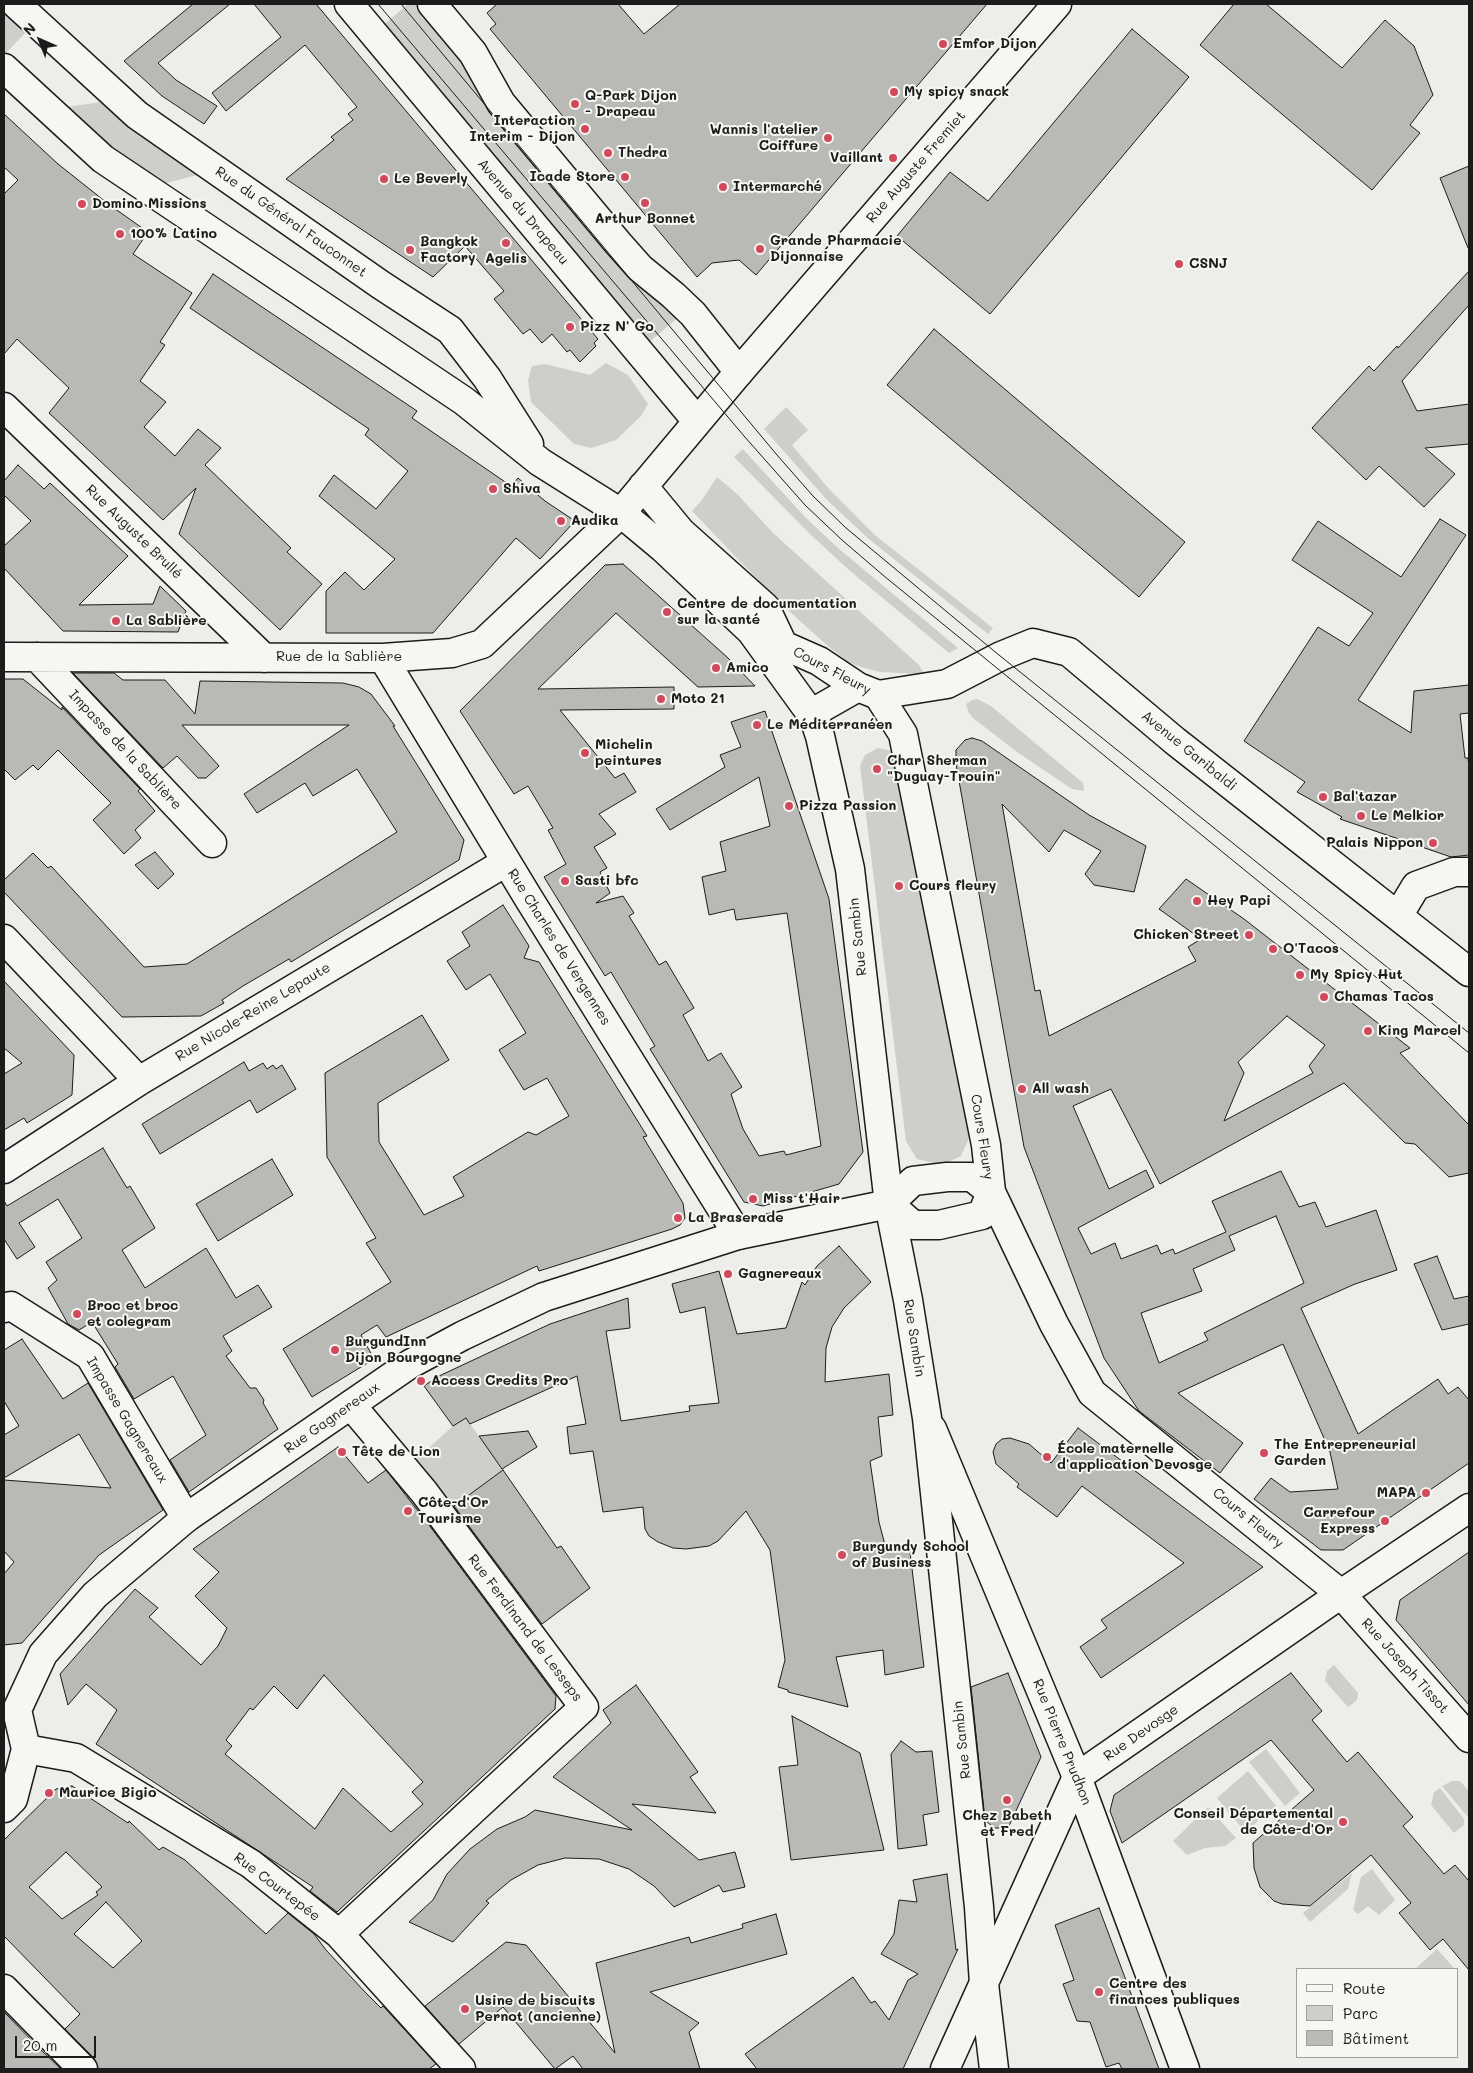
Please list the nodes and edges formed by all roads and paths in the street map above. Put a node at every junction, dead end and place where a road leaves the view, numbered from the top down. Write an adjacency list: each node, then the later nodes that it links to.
1 (16, 4): 9 (street, Rue du Général Fauconnet)
2 (349, 4): 8 (street, Avenue du Drapeau)
3 (432, 4): 6 (street)
4 (1057, 4): 6 (street, Rue Auguste Fremiet)
5 (4, 68): 9 (street, Rue du Général Fauconnet)
6 (739, 372): 8 (street, Rue Auguste Fremiet)
7 (4, 407): 16 (street, Rue Auguste Brullé)
8 (697, 421): 10 (street, Rue Auguste Fremiet)
9 (540, 462): 11 (street, Rue du Général Fauconnet)
10 (643, 486): 11 (street, Rue de la Sablière); 13 (street)
11 (621, 513): 12 (street, Rue du Général Fauconnet); 17 (street, Rue de la Sablière)
12 (751, 631): 13 (street, Cours Fleury); 19 (street, Rue Sambin)
13 (783, 645): 18 (street, Cours Fleury)
14 (4, 657): 15 (street, Rue de la Sablière)
15 (37, 657): 16 (street, Rue de la Sablière); 20 (street, Impasse de la Sablière)
16 (264, 658): 17 (street, Rue de la Sablière)
17 (383, 658): 21 (street, Rue Charles de Vergennes)
18 (868, 691): 19 (street, Avenue Garibaldi); 23 (street, Avenue Garibaldi); 28 (street, Cours Fleury)
19 (814, 718): 29 (street, Rue Sambin)
20 (212, 843)
21 (506, 862): 26 (street, Rue Nicole-Reine Lepaute); 30 (street, Rue Charles de Vergennes)
22 (1469, 872): 23 (street)
23 (1398, 916): 25 (street, Avenue Garibaldi)
24 (4, 939): 26 (street)
25 (1469, 972)
26 (138, 1080): 27 (street, Rue Nicole-Reine Lepaute)
27 (4, 1169)
28 (991, 1192): 29 (street); 29 (street); 36 (street, Cours Fleury)
29 (889, 1204): 30 (street, Rue Gagnereaux); 33 (street, Rue Sambin)
30 (738, 1235): 32 (street, Rue Gagnereaux)
31 (4, 1308): 35 (street, Impasse Gagnereaux)
32 (351, 1405): 35 (street, Rue Gagnereaux); 42 (street, Rue Ferdinand de Lesseps)
33 (927, 1418): 40 (street, Rue Pierre Prudhon); 43 (street, Rue Sambin)
34 (1469, 1508): 36 (street, Rue Devosge)
35 (186, 1518): 37 (street, Rue Gagnereaux)
36 (1341, 1594): 38 (street, Rue Joseph Tissot); 40 (street, Rue Devosge)
37 (13, 1691): 39 (street, Rue Gagnereaux)
38 (1469, 1738)
39 (26, 1749): 41 (street); 42 (street, Rue Courtepée)
40 (1077, 1777): 43 (street); 49 (street, Rue Pierre Prudhon)
41 (4, 1808)
42 (339, 1934): 46 (street, Rue Courtepée)
43 (984, 1984): 47 (street); 48 (street, Rue Sambin)
44 (4, 1989): 45 (street)
45 (83, 2069)
46 (461, 2069)
47 (945, 2069)
48 (994, 2069)
49 (1185, 2069)

